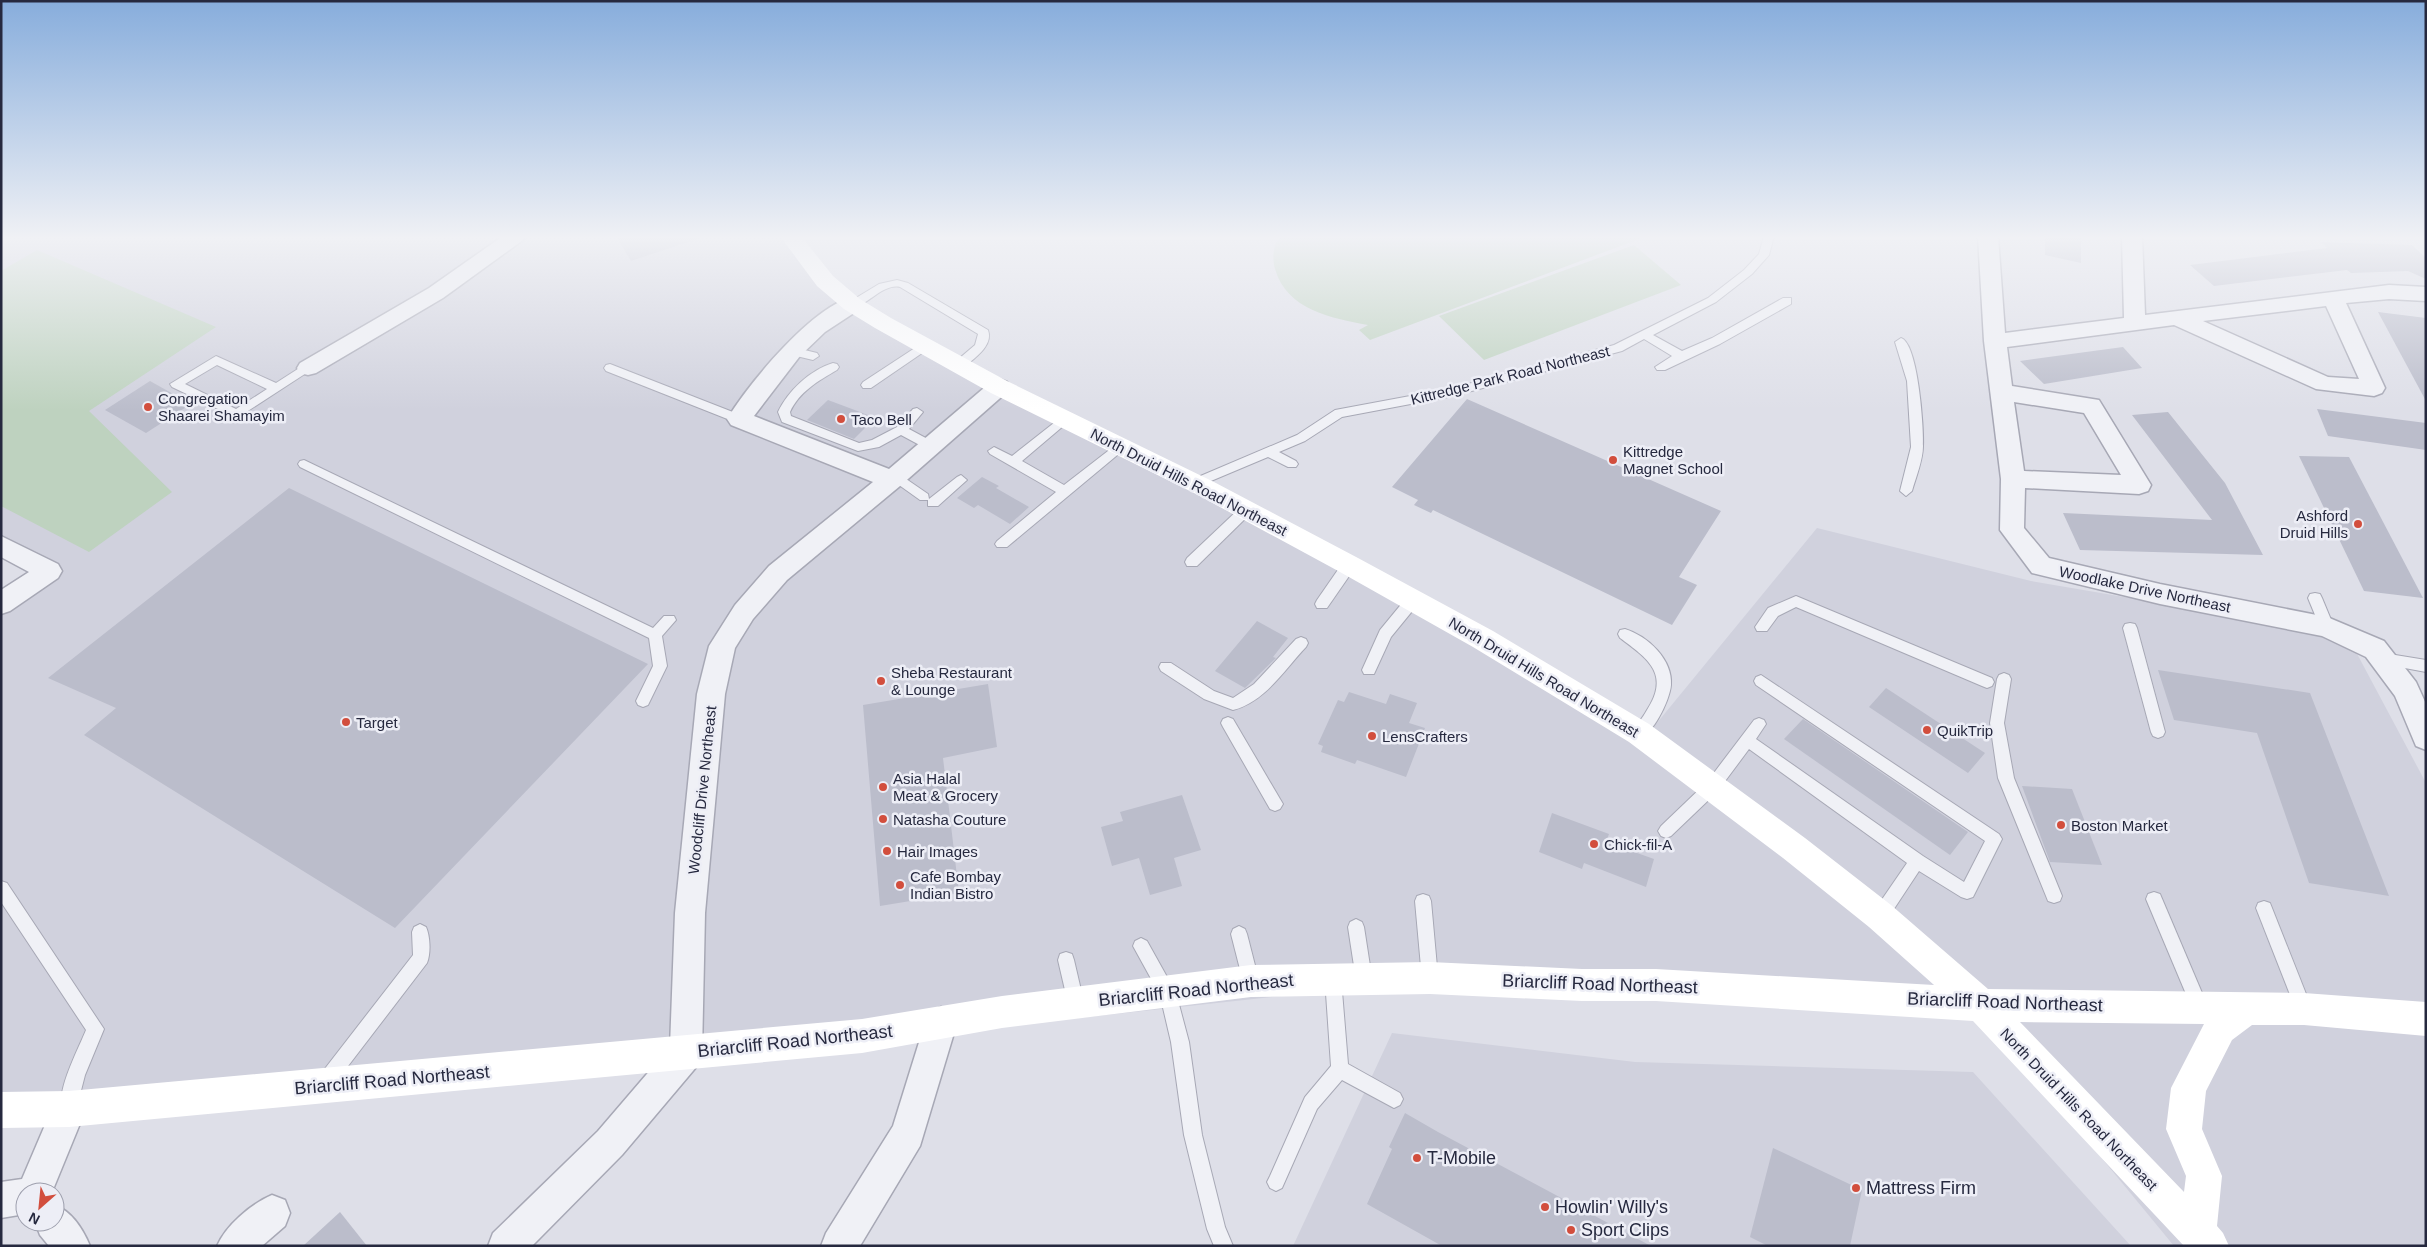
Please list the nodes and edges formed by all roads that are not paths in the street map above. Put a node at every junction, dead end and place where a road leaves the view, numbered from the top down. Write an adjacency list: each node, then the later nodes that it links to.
1 (434, 294): 22 (street)
2 (840, 294): 11 (main road, North Druid Hills Road Northeast)
3 (870, 294): 11 (lane)
4 (919, 294): 19 (lane)
5 (1719, 294): 14 (lane, Kittredge Park Road Northeast)
6 (1992, 294): 15 (street, Woodlake Drive Northeast)
7 (2134, 294): 13 (street)
8 (2369, 294): 9 (street)
9 (2333, 298): 12 (street); 12 (street)
10 (1787, 301): 18 (lane)
11 (852, 304): 17 (main road, North Druid Hills Road Northeast); 29 (street)
12 (2174, 317): 13 (street)
13 (2135, 322): 15 (street)
14 (1644, 335): 18 (lane); 35 (lane, Kittredge Park Road Northeast)
15 (1995, 341): 27 (street, Woodlake Drive Northeast)
16 (1901, 342): 44 (lane)
17 (924, 346): 19 (main road, North Druid Hills Road Northeast); 24 (lane)
18 (1681, 356): 21 (lane)
19 (959, 365): 25 (main road, North Druid Hills Road Northeast)
20 (833, 367): 31 (lane)
21 (1662, 367)
22 (308, 368): 26 (lane)
23 (610, 368): 29 (lane)
24 (866, 385)
25 (999, 387): 30 (main road, North Druid Hills Road Northeast); 32 (street, Woodcliff Drive Northeast)
26 (276, 388): 26 (lane)
27 (2002, 392): 40 (street, Woodlake Drive Northeast); 40 (street)
28 (917, 412): 31 (lane)
29 (739, 419): 39 (street)
30 (1064, 419): 33 (main road, North Druid Hills Road Northeast); 36 (lane)
31 (901, 430): 32 (lane)
32 (931, 446): 39 (street, Woodcliff Drive Northeast)
33 (1121, 447): 42 (main road, North Druid Hills Road Northeast); 43 (lane)
34 (994, 451): 36 (lane)
35 (1268, 452): 38 (lane); 42 (lane, Kittredge Park Road Northeast)
36 (1013, 462): 43 (lane)
37 (304, 464): 59 (lane)
38 (1292, 464)
39 (894, 478): 41 (lane); 101 (street, Woodcliff Drive Northeast)
40 (2013, 479): 56 (street, Woodlake Drive Northeast)
41 (961, 480)
42 (1195, 483): 45 (main road, North Druid Hills Road Northeast)
43 (1065, 491): 46 (lane)
44 (1906, 491)
45 (1246, 510): 48 (lane); 49 (main road, North Druid Hills Road Northeast)
46 (1002, 544)
47 (1, 545): 52 (street)
48 (1192, 562)
49 (1349, 564): 51 (main road, North Druid Hills Road Northeast); 53 (lane)
50 (2315, 598): 56 (lane)
51 (1413, 600): 64 (lane); 69 (main road, North Druid Hills Road Northeast)
52 (1, 604)
53 (1322, 604)
54 (669, 620): 59 (lane)
55 (1762, 627): 67 (lane)
56 (2327, 627): 61 (street, Woodlake Drive Northeast)
57 (2130, 628): 72 (lane)
58 (1625, 634): 69 (lane)
59 (655, 635): 68 (lane)
60 (1300, 642): 63 (lane)
61 (2382, 659): 62 (lane); 73 (street, Woodlake Drive Northeast)
62 (2426, 666)
63 (1166, 667)
64 (1369, 670)
65 (2004, 679): 80 (lane)
66 (1760, 681): 78 (lane)
67 (1988, 682)
68 (643, 701)
69 (1647, 723): 75 (main road, North Druid Hills Road Northeast)
70 (1228, 724): 76 (lane)
71 (1759, 724): 74 (lane)
72 (2158, 732)
73 (2426, 738)
74 (1747, 740): 75 (lane); 78 (lane)
75 (1712, 787): 77 (lane); 84 (main road, North Druid Hills Road Northeast)
76 (1275, 804)
77 (1666, 832)
78 (1917, 861): 84 (lane)
79 (1, 888): 105 (lane)
80 (2054, 896)
81 (2154, 899): 96 (lane)
82 (1423, 902): 90 (lane)
83 (2264, 908): 98 (lane)
84 (1880, 916): 95 (main road, North Druid Hills Road Northeast)
85 (1356, 927): 91 (lane)
86 (420, 932): 103 (lane)
87 (1239, 934): 92 (lane)
88 (1141, 946): 93 (lane)
89 (1066, 960): 94 (lane)
90 (1430, 978): 91 (main road, Briarcliff Road Northeast); 95 (main road, Briarcliff Road Northeast)
91 (1349, 979): 92 (main road, Briarcliff Road Northeast); 102 (lane)
92 (1251, 981): 93 (main road, Briarcliff Road Northeast)
93 (1168, 993): 94 (main road, Briarcliff Road Northeast); 118 (lane)
94 (1076, 1003): 100 (main road, Briarcliff Road Northeast)
95 (1981, 1006): 96 (main road, Briarcliff Road Northeast); 113 (main road, North Druid Hills Road Northeast)
96 (2200, 1007): 97 (main road, Briarcliff Road Northeast)
97 (2247, 1008): 98 (main road, Briarcliff Road Northeast); 113 (main road)
98 (2304, 1009): 99 (main road, Briarcliff Road Northeast)
99 (2426, 1019)
100 (941, 1023): 101 (main road, Briarcliff Road Northeast); 117 (street)
101 (686, 1053): 103 (main road, Briarcliff Road Northeast); 116 (street)
102 (1340, 1069): 104 (lane); 108 (lane)
103 (322, 1086): 105 (main road, Briarcliff Road Northeast)
104 (1394, 1100)
105 (69, 1109): 106 (main road, Briarcliff Road Northeast); 107 (street)
106 (1, 1110)
107 (38, 1182)
108 (1276, 1182)
109 (15, 1198): 110 (street)
110 (1, 1200)
111 (272, 1213): 115 (street)
112 (61, 1232): 114 (street)
113 (2204, 1239)
114 (72, 1246)
115 (235, 1246)
116 (506, 1246)
117 (839, 1246)
118 (1224, 1246)

